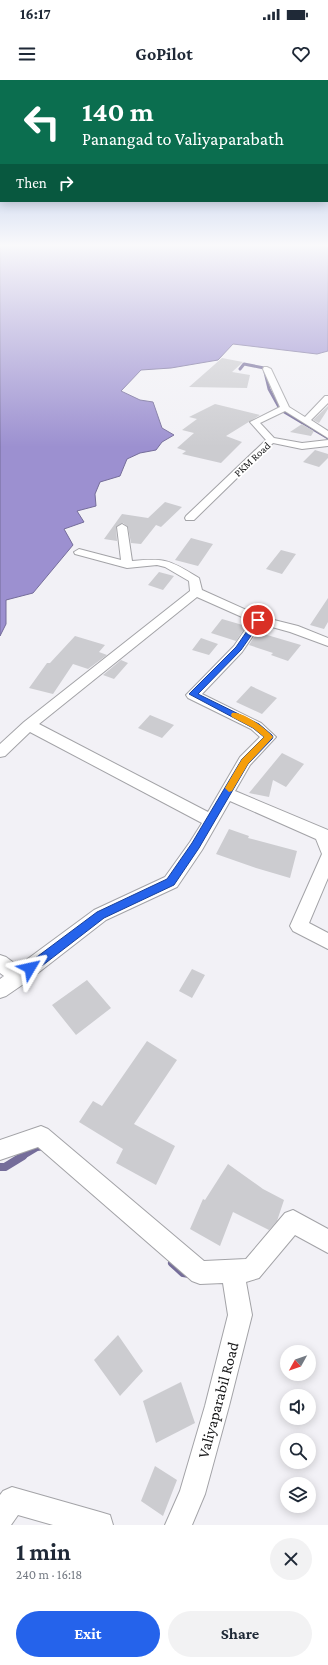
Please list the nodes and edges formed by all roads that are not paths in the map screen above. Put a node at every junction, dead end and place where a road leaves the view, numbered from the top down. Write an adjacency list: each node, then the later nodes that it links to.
1 (267, 369): 3 (street)
2 (328, 398): 4 (street)
3 (285, 408): 4 (street); 6 (street)
4 (305, 421): 5 (street)
5 (328, 435)
6 (271, 440): 7 (street, PKM Road); 8 (street, PKM Road)
7 (328, 443)
8 (190, 518)
9 (122, 527): 11 (street)
10 (79, 552): 11 (street)
11 (127, 565): 12 (street)
12 (196, 592): 13 (street); 15 (street)
13 (258, 620): 14 (street); 17 (street)
14 (328, 642)
15 (29, 725): 16 (street); 18 (street)
16 (0, 752)
17 (226, 793): 18 (street); 19 (street)
18 (210, 820): 23 (street)
19 (328, 850)
20 (328, 859): 21 (street)
21 (328, 941)
22 (0, 963): 23 (street)
23 (19, 976): 24 (street)
24 (0, 990)
25 (0, 1150): 27 (street)
26 (328, 1242): 27 (street)
27 (233, 1272): 30 (street, Valiyaparabil Road)
28 (0, 1518): 29 (street)
29 (100, 1525)
30 (178, 1525)

